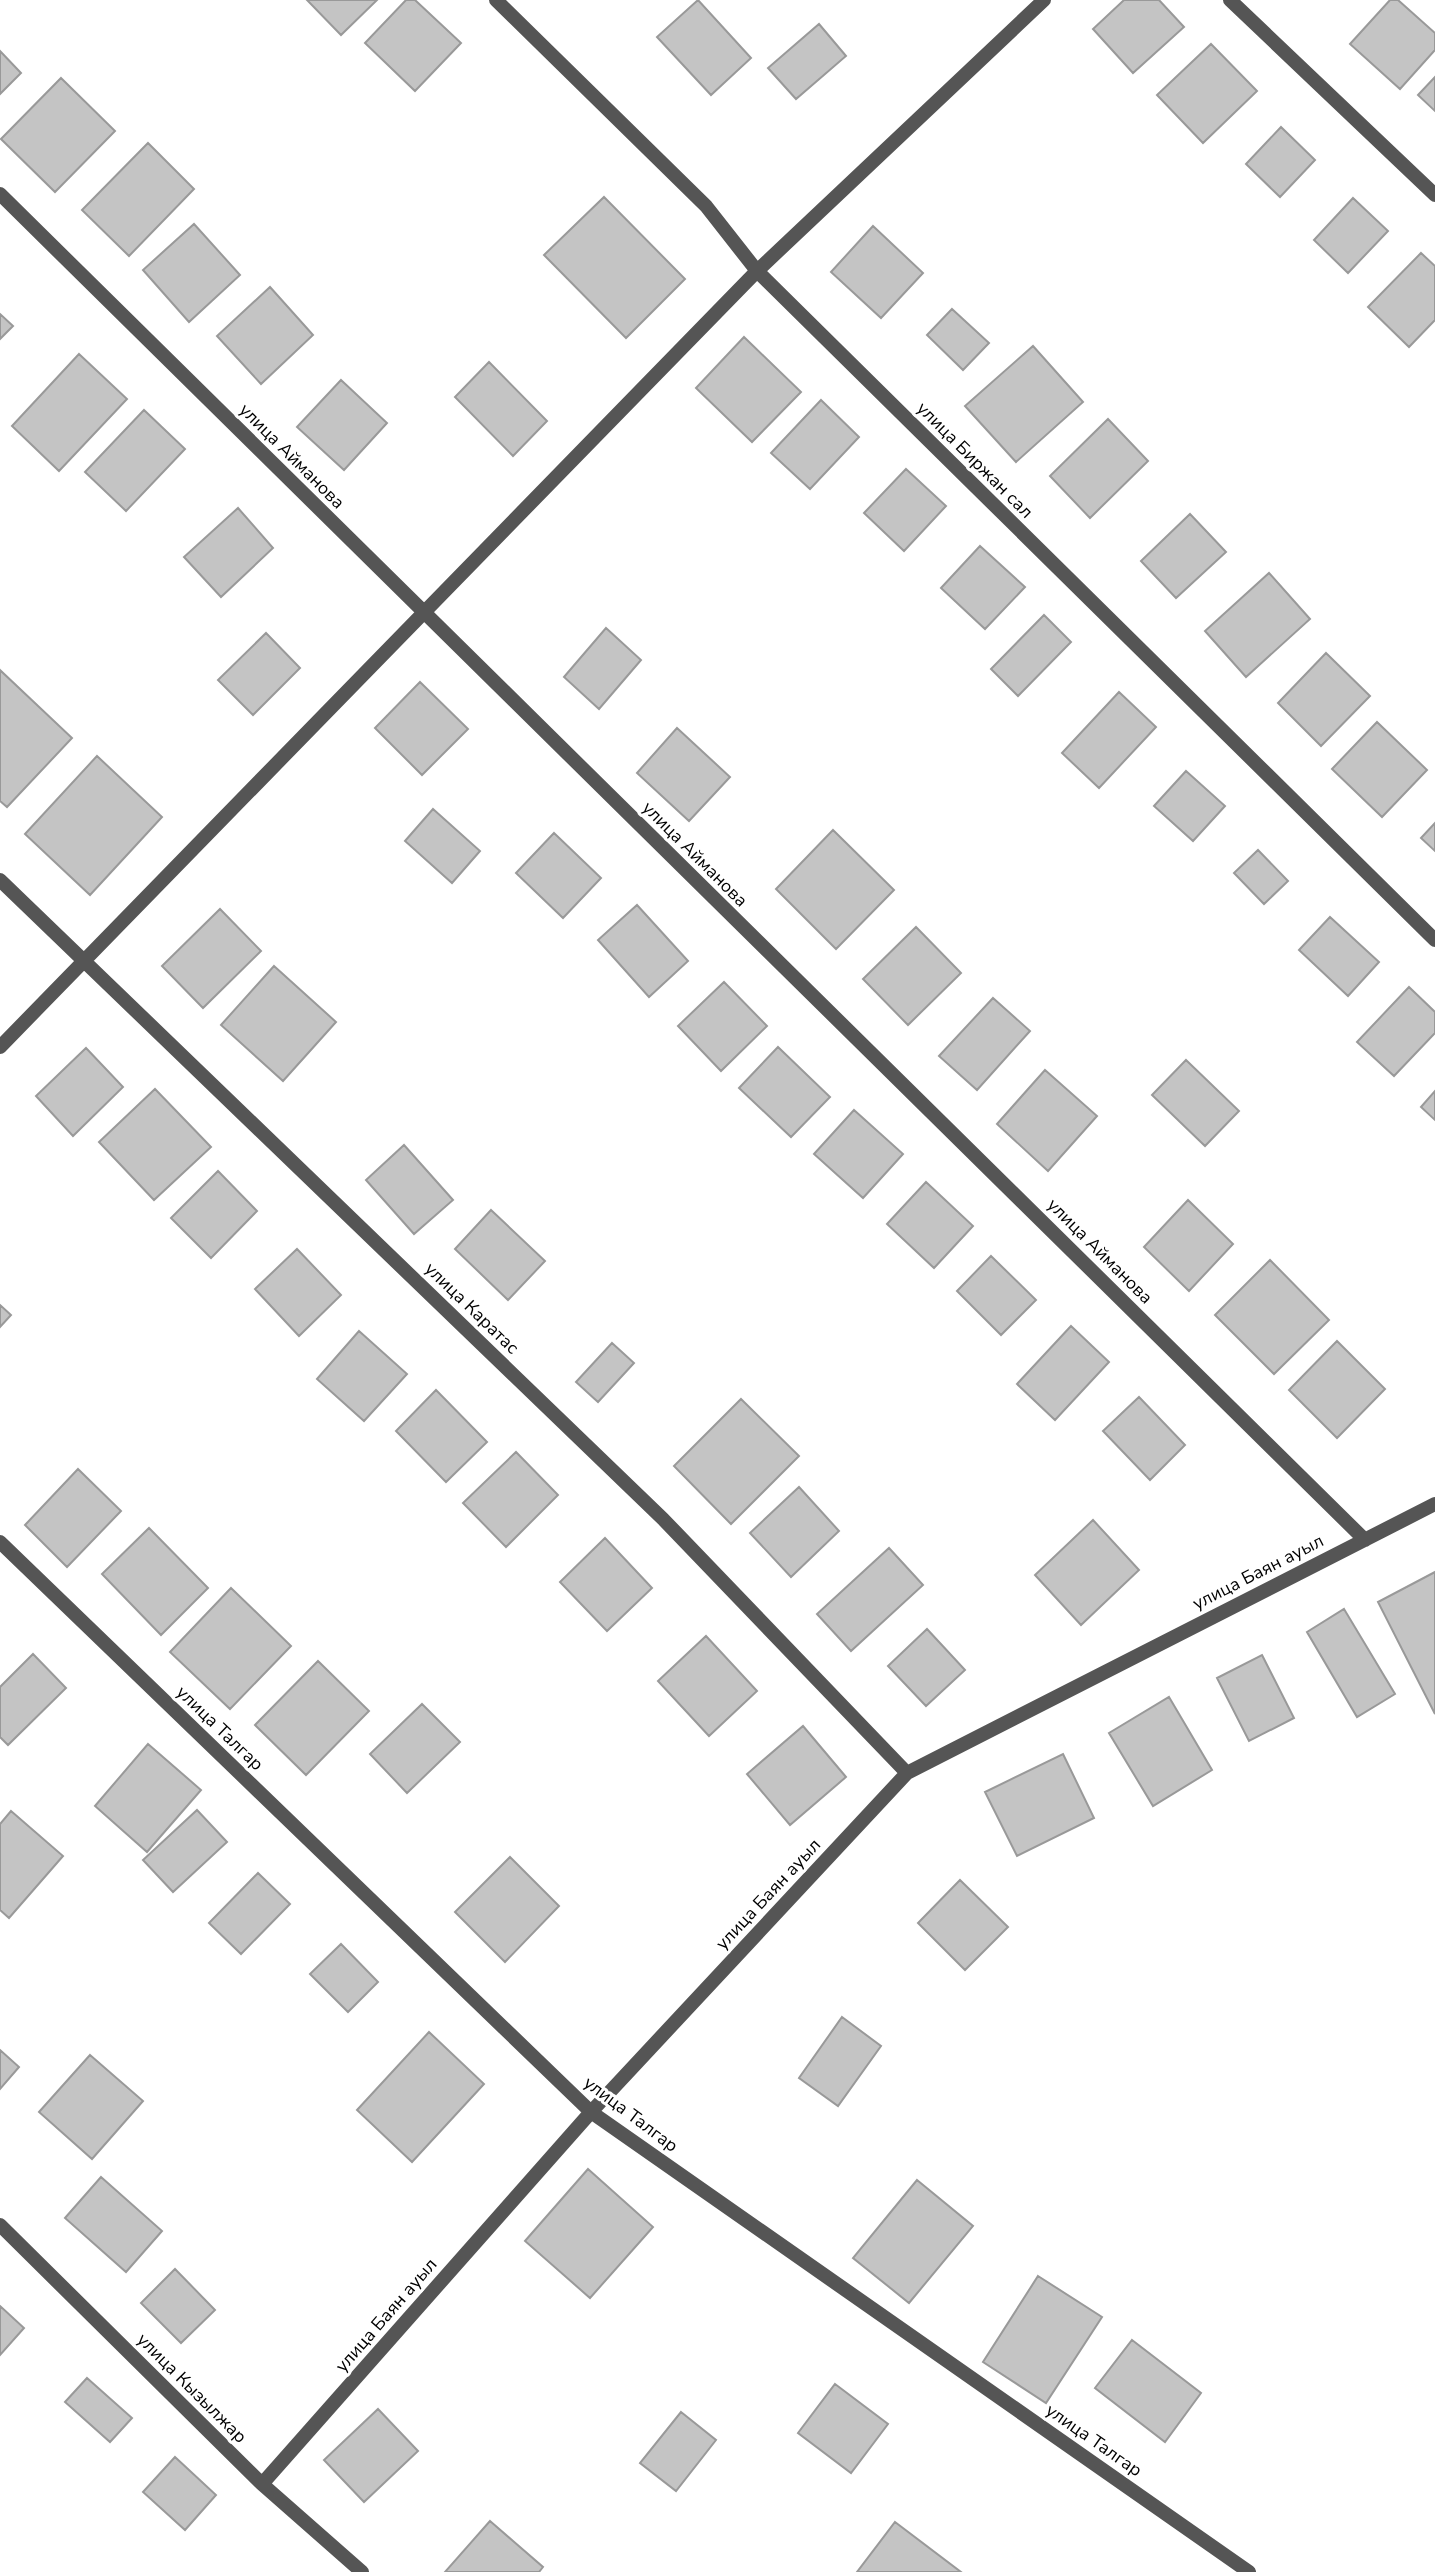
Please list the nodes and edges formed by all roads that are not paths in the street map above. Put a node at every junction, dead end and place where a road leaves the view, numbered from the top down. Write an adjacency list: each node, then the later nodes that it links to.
1 (496, 0): 6 (street, улица Биржан сал)
2 (1044, 0): 6 (street)
3 (1230, 0): 5 (street)
4 (0, 194): 7 (street, улица Айманова)
5 (1435, 195)
6 (757, 271): 7 (street); 9 (street, улица Биржан сал)
7 (424, 614): 10 (street); 13 (street, улица Айманова)
8 (0, 880): 10 (street, улица Каратас)
9 (1435, 940)
10 (84, 961): 11 (street); 15 (street, улица Каратас)
11 (0, 1047)
12 (1435, 1504): 13 (street, улица Баян ауыл)
13 (1365, 1539): 15 (street, улица Баян ауыл)
14 (0, 1542): 16 (street, улица Талгар)
15 (907, 1773): 16 (street, улица Баян ауыл)
16 (591, 2112): 18 (street, улица Баян ауыл); 20 (street, улица Талгар)
17 (0, 2225): 18 (street, улица Кызылжар)
18 (262, 2484): 19 (street, улица Кызылжар)
19 (362, 2572)
20 (1249, 2572)

